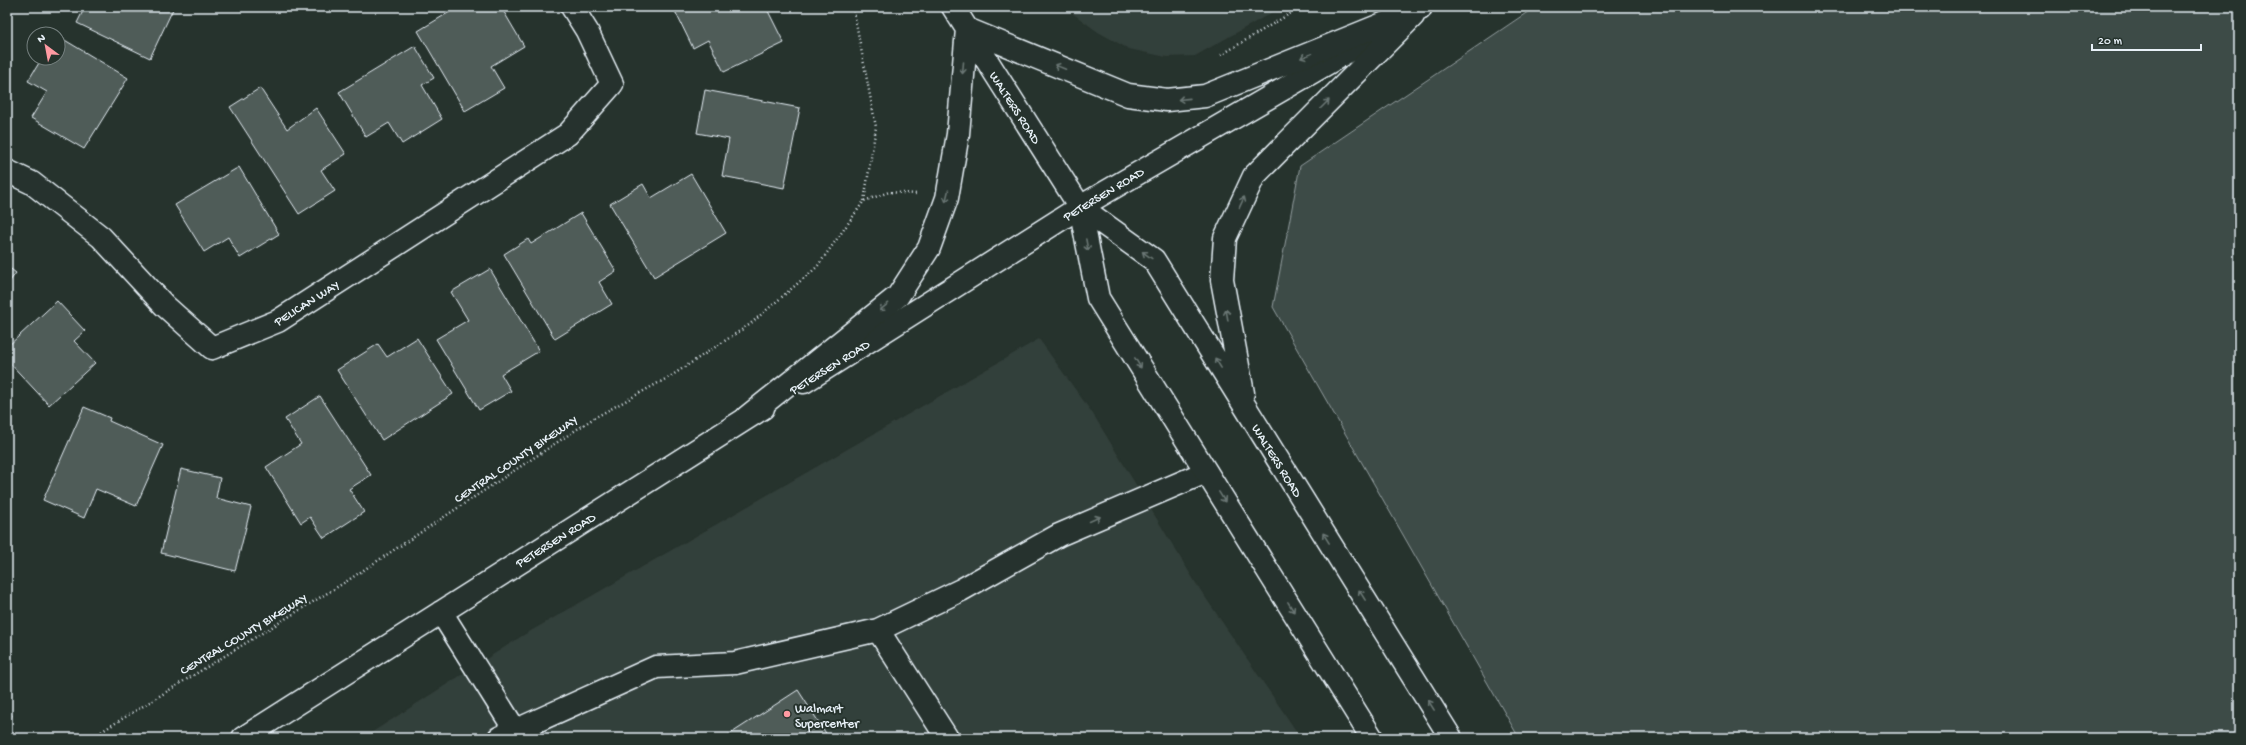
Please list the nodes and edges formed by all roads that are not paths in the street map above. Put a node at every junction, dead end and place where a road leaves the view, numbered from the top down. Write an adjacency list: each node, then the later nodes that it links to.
1 (572, 7): 5 (main road, PELICAN WAY)
2 (953, 7): 4 (main road, WALTERS ROAD)
3 (1421, 8): 4 (main road, one-way to 4); 6 (main road, PETERSEN ROAD); 7 (main road, one-way to 3)
4 (967, 29): 6 (main road, WALTERS ROAD); 8 (main road, one-way to 8)
5 (7, 171)
6 (1080, 207): 7 (main road, WALTERS ROAD, one-way to 6); 8 (main road, PETERSEN ROAD); 9 (main road, WALTERS ROAD, one-way to 9)
7 (1246, 408): 16 (main road, WALTERS ROAD, one-way to 7)
8 (747, 417): 10 (main road, PETERSEN ROAD)
9 (1206, 472): 11 (main road, one-way to 9); 15 (main road, WALTERS ROAD, one-way to 15)
10 (441, 612): 12 (main road); 13 (main road, PETERSEN ROAD)
11 (878, 630): 12 (main road); 14 (main road)
12 (507, 734)
13 (243, 738)
14 (947, 738)
15 (1372, 738)
16 (1451, 738)

